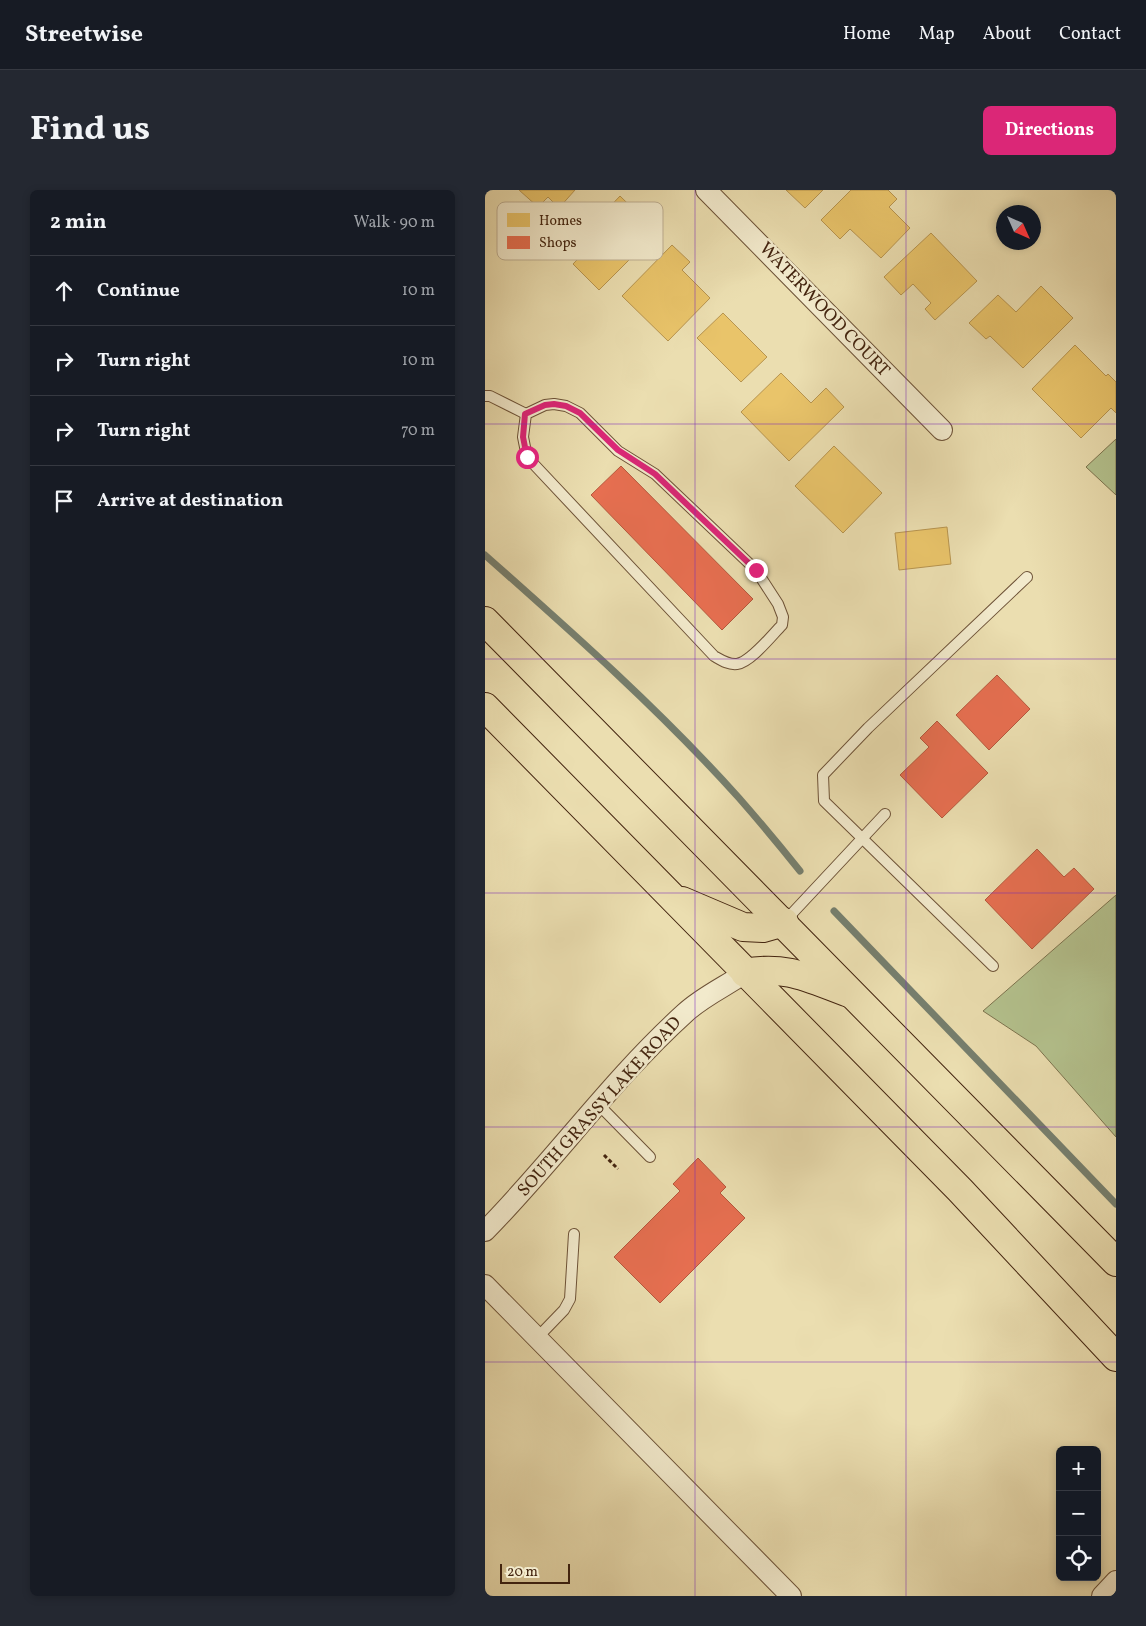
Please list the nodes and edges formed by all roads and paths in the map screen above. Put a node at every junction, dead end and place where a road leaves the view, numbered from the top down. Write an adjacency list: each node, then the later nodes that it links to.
1 (706, 190): 4 (street, WATERWOOD COURT)
2 (485, 396): 3 (lane)
3 (525, 414): 3 (lane)
4 (942, 430)
5 (1027, 577): 9 (lane)
6 (485, 621): 11 (highway)
7 (485, 707): 10 (highway)
8 (885, 814): 9 (lane)
9 (863, 837): 11 (lane); 12 (lane)
10 (669, 895): 11 (highway); 13 (highway)
11 (783, 922): 14 (highway)
12 (993, 966)
13 (745, 973): 14 (highway); 15 (street, SOUTH GRASSY LAKE ROAD); 24 (highway)
14 (855, 995): 21 (highway)
15 (599, 1105): 17 (lane); 19 (street, SOUTH GRASSY LAKE ROAD)
16 (604, 1155): 18 (path)
17 (650, 1157)
18 (618, 1169)
19 (485, 1231)
20 (574, 1234): 23 (lane)
21 (1116, 1262)
22 (485, 1285): 23 (street)
23 (537, 1338): 26 (street)
24 (1116, 1357)
25 (1116, 1581): 27 (street)
26 (791, 1596)
27 (1102, 1596)

